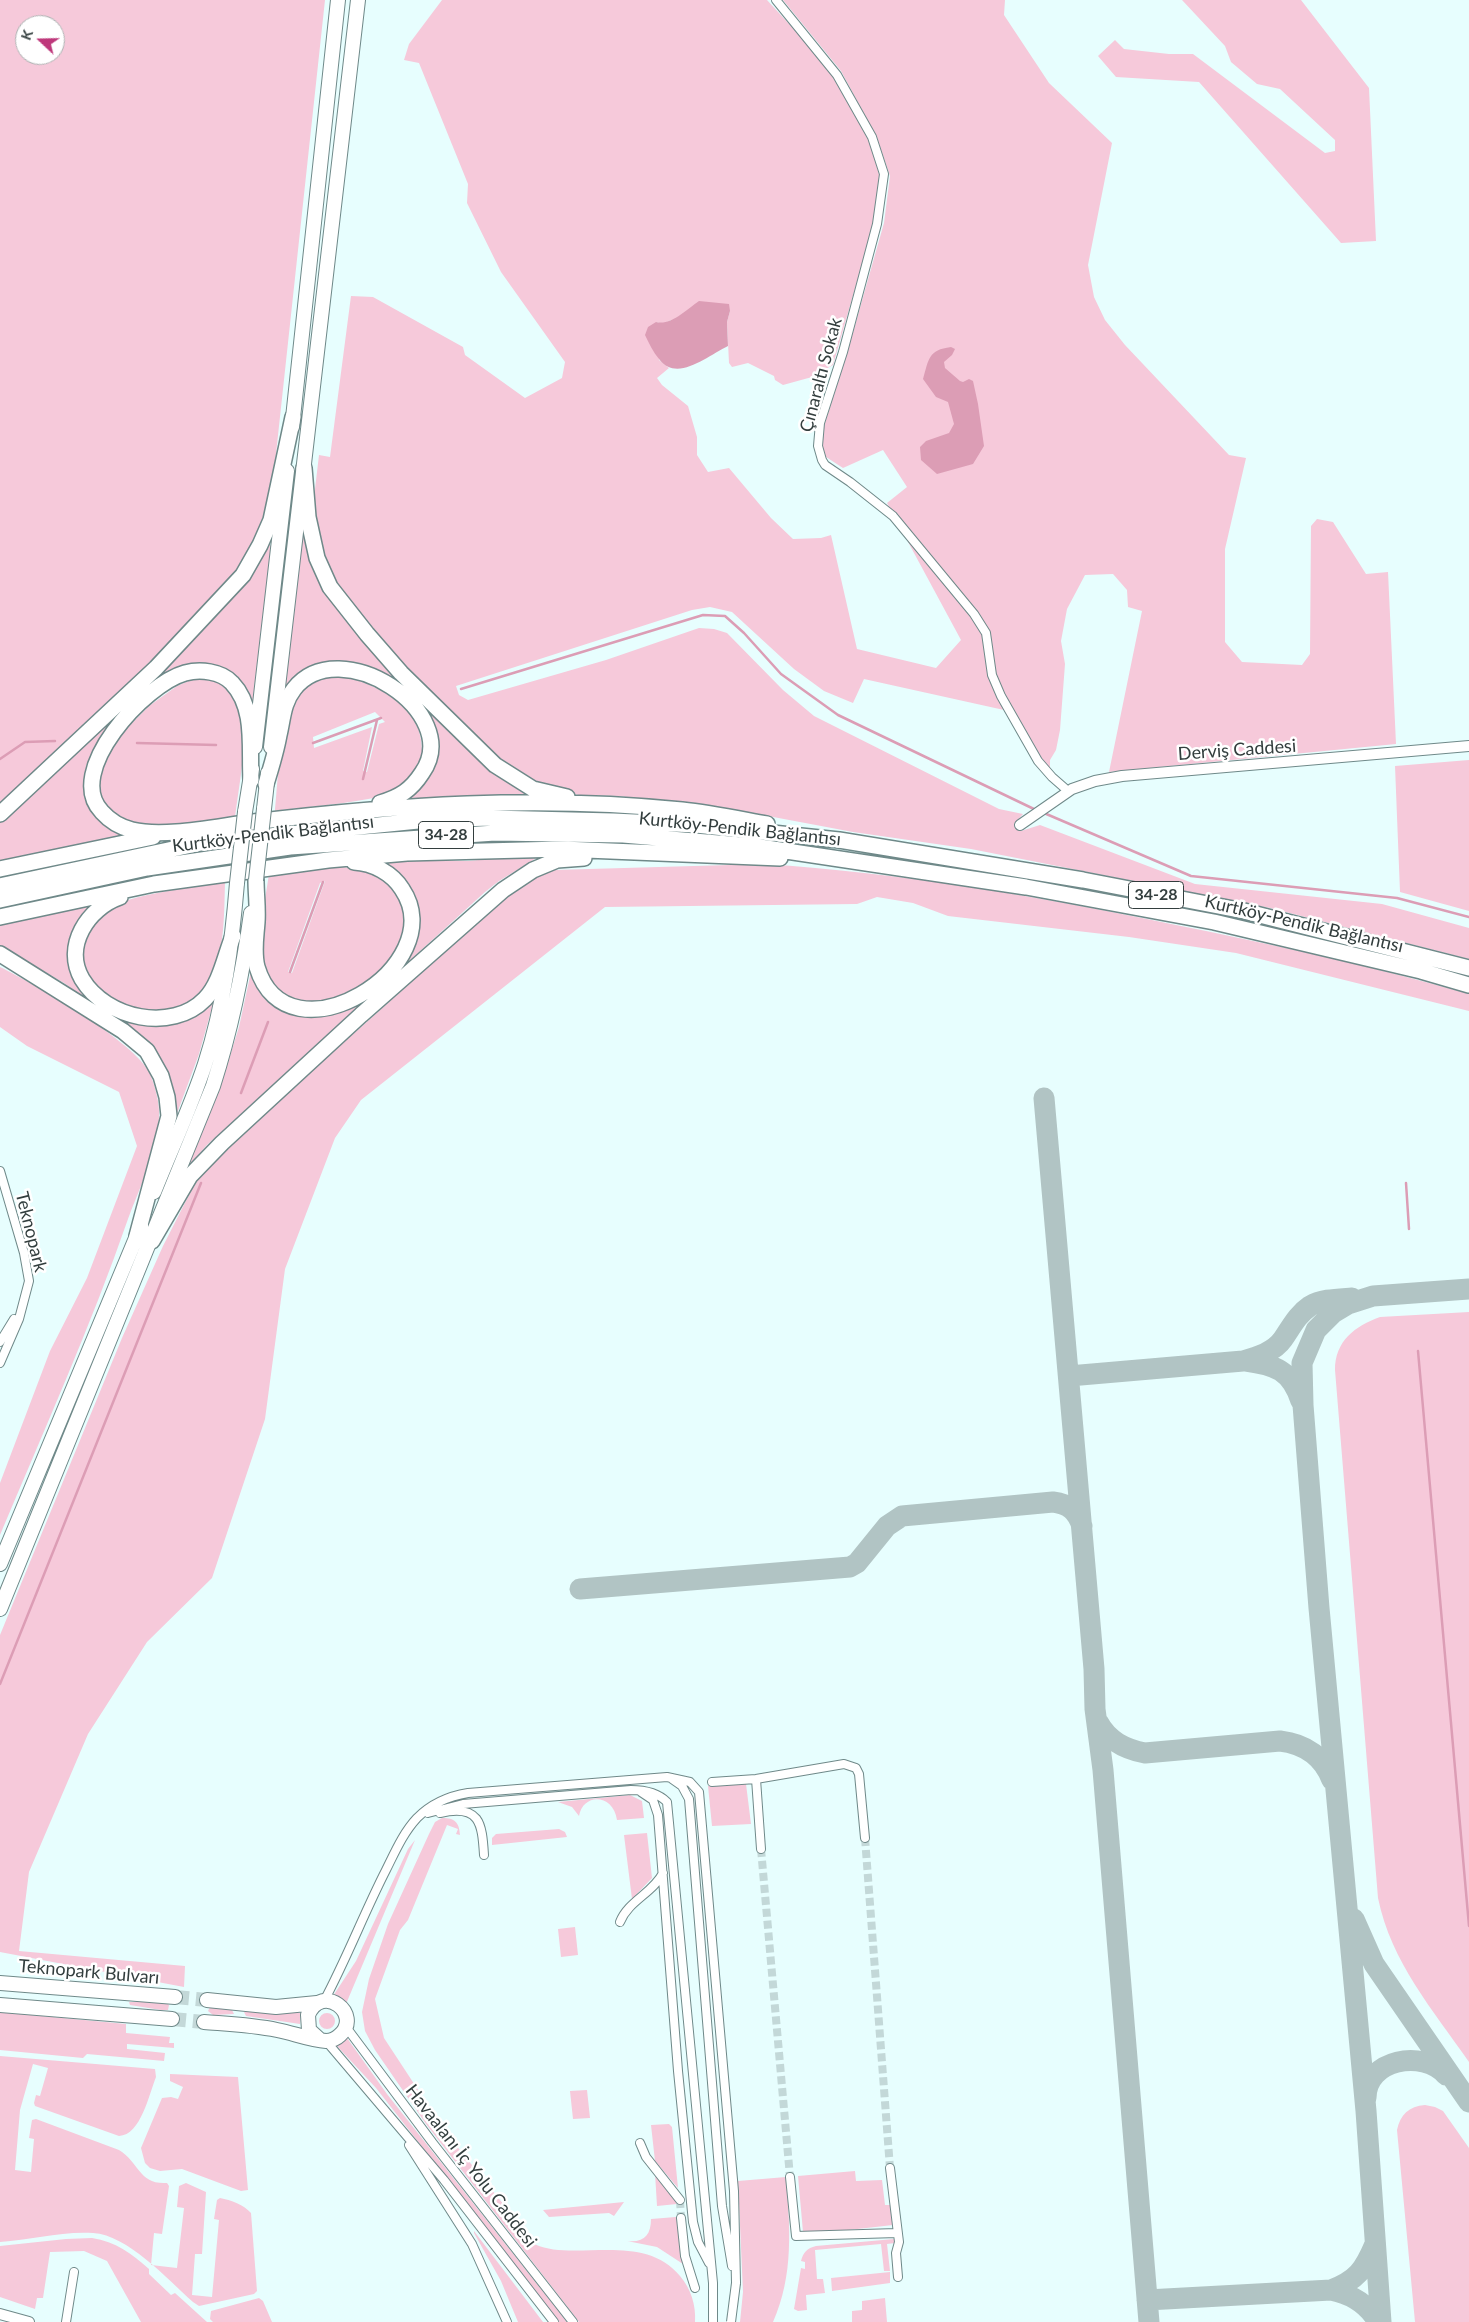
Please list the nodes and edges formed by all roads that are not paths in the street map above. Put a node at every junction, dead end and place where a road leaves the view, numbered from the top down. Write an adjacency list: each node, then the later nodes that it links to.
1 (338, 0): 4 (highway)
2 (358, 0): 5 (highway)
3 (776, 0): 9 (street, Çınaraltı Sokak)
4 (293, 417): 7 (highway); 12 (highway)
5 (304, 468): 8 (highway); 10 (highway)
6 (1469, 746): 9 (street, Derviş Caddesi)
7 (251, 780): 14 (highway); 25 (highway, bridge)
8 (266, 784): 11 (highway); 20 (highway, bridge)
9 (1068, 791): 13 (street, Derviş Caddesi)
10 (608, 804): 11 (highway); 15 (highway)
11 (357, 810): 14 (highway)
12 (0, 814)
13 (1020, 825)
14 (187, 830): 19 (highway)
15 (839, 840): 22 (highway, Kurtköy-Pendik Bağlantısı / 34-28); 27 (highway, Kurtköy-Pendik Bağlantısı / 34-28)
16 (639, 853): 17 (highway); 18 (highway); 31 (highway)
17 (328, 860): 20 (highway); 21 (highway)
18 (895, 867): 23 (highway, Kurtköy-Pendik Bağlantısı / 34-28); 28 (highway, Kurtköy-Pendik Bağlantısı / 34-28)
19 (0, 869)
20 (256, 880): 31 (highway)
21 (154, 884): 24 (highway); 25 (highway)
22 (0, 886)
23 (0, 900)
24 (0, 916)
25 (233, 936): 30 (highway)
26 (0, 954): 30 (highway)
27 (1469, 968)
28 (1469, 985)
29 (0, 1171): 32 (street, Teknopark)
30 (137, 1236): 35 (highway)
31 (152, 1241): 36 (highway)
32 (25, 1300): 33 (street, Teknopark); 34 (street, Teknopark)
33 (0, 1342)
34 (0, 1363)
35 (0, 1564)
36 (0, 1609)
37 (667, 1777): 41 (street); 42 (street); 43 (street)
38 (756, 1779): 39 (street); 44 (street); 45 (street)
39 (712, 1782)
40 (637, 1790): 42 (street); 47 (street); 67 (street)
41 (691, 1826): 43 (street); 70 (street)
42 (408, 1830): 46 (street); 54 (street)
43 (703, 1832): 70 (street)
44 (864, 1838)
45 (761, 1849)
46 (484, 1855)
47 (663, 1873): 48 (street); 67 (street)
48 (620, 1922)
49 (0, 1978): 51 (highway)
50 (0, 1983): 51 (highway, Teknopark Bulvarı)
51 (32, 1986): 52 (highway, Teknopark Bulvarı)
52 (175, 1997)
53 (207, 2000): 54 (highway)
54 (320, 2002): 58 (highway); 59 (highway)
55 (0, 2004): 56 (highway)
56 (172, 2019)
57 (204, 2022): 59 (highway)
58 (346, 2027): 59 (highway); 77 (street, Havaalanı İç Yolu Caddesi)
59 (323, 2040): 60 (street, Havaalanı İç Yolu Caddesi)
60 (392, 2120): 75 (street); 76 (street, Havaalanı İç Yolu Caddesi)
61 (640, 2143): 64 (street)
62 (890, 2168): 66 (street)
63 (790, 2177): 66 (street)
64 (680, 2200)
65 (681, 2218): 71 (street)
66 (897, 2233): 69 (street)
67 (712, 2268): 78 (street)
68 (74, 2272): 74 (street)
69 (898, 2277)
70 (736, 2283): 79 (street, bridge)
71 (695, 2288)
72 (0, 2314): 73 (street)
73 (29, 2322)
74 (66, 2322)
75 (508, 2322)
76 (554, 2322)
77 (573, 2322)
78 (713, 2322)
79 (731, 2322)

